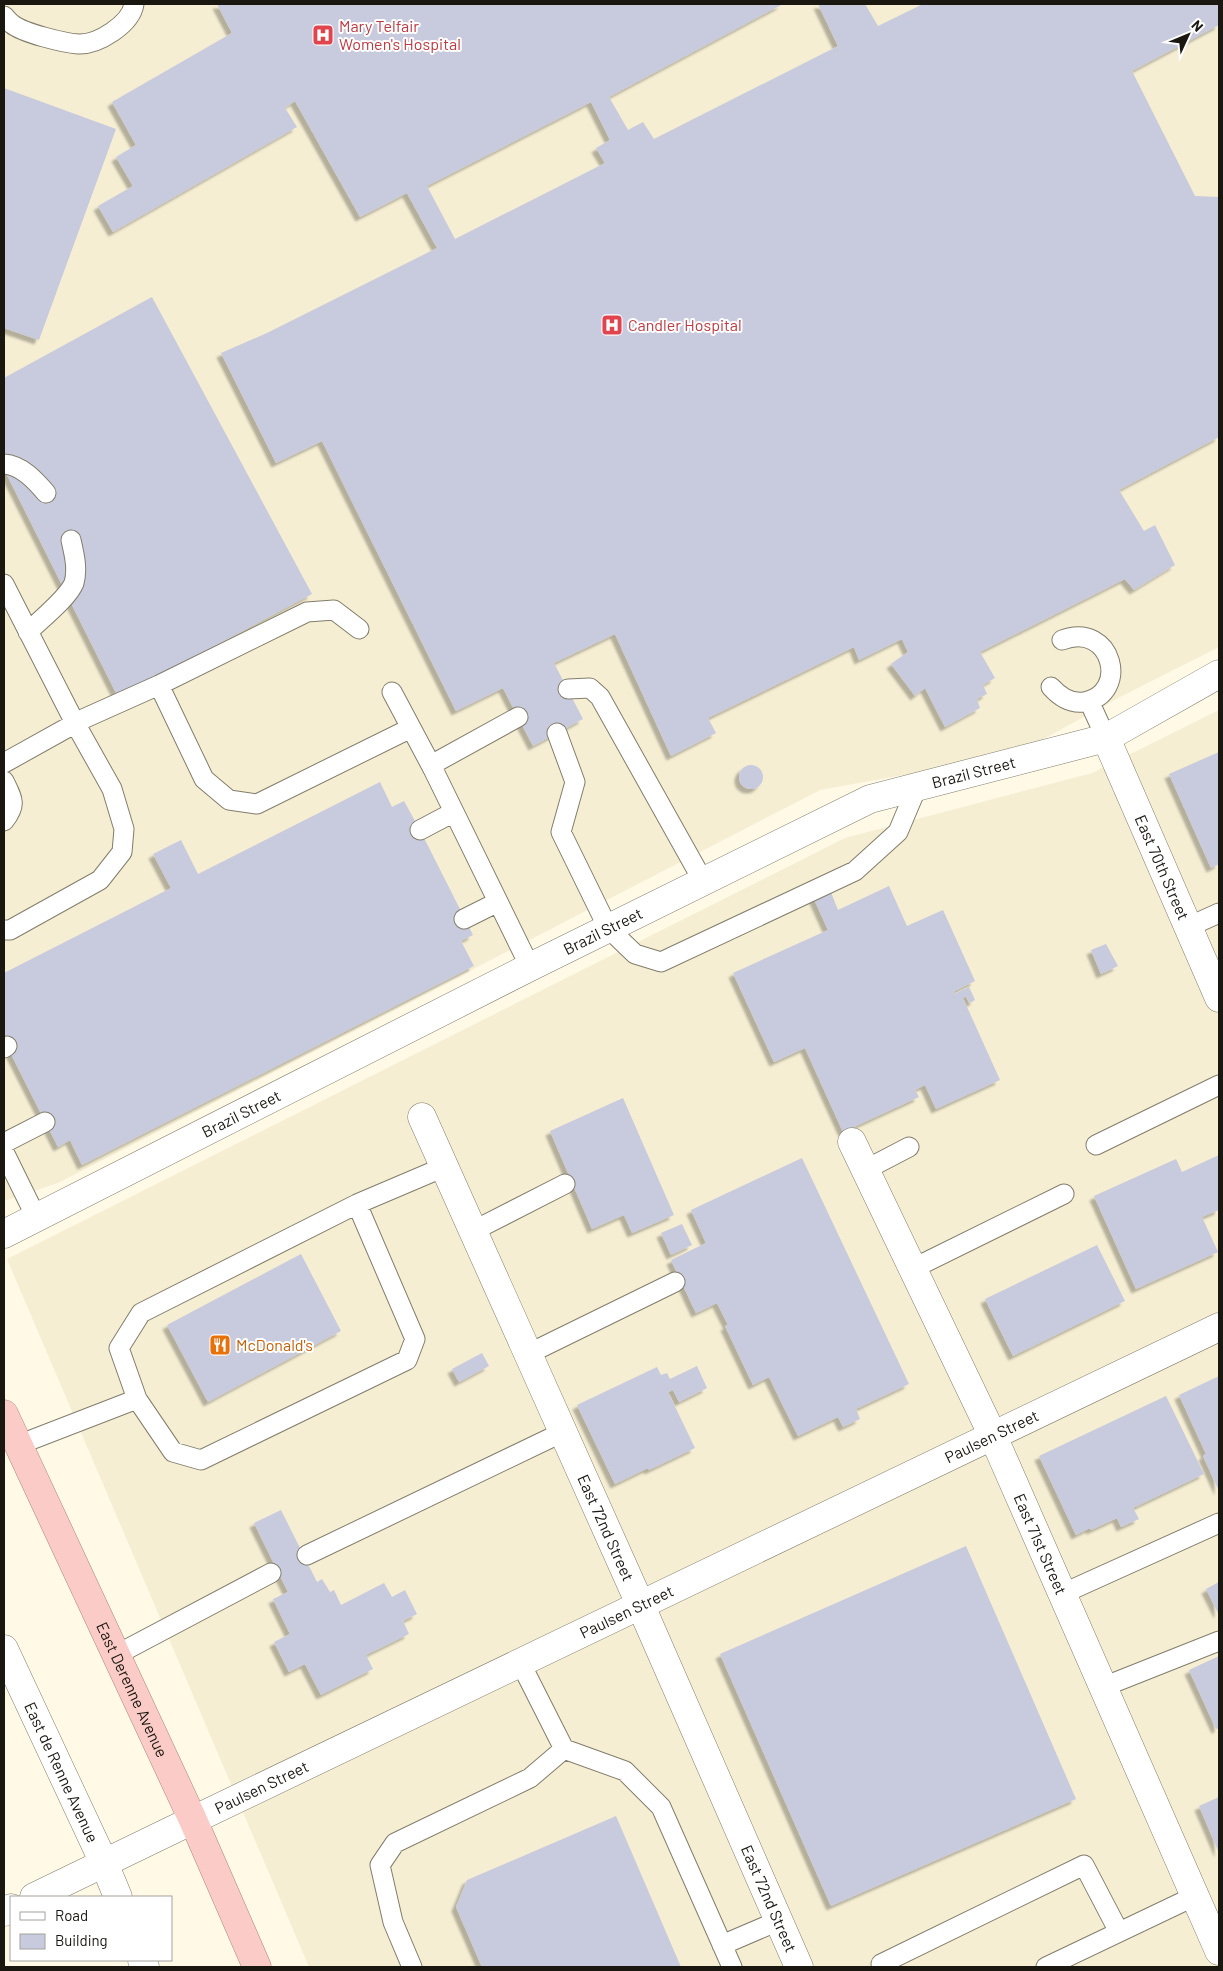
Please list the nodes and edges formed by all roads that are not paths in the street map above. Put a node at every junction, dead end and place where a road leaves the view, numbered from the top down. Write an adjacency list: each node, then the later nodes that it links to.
1 (134, 4): 2 (lane)
2 (4, 16)
3 (4, 464): 4 (lane)
4 (46, 493)
5 (71, 540): 8 (lane)
6 (4, 584): 8 (lane)
7 (359, 629): 11 (lane)
8 (28, 632): 17 (lane)
9 (1062, 640): 15 (lane)
10 (1219, 674): 20 (street, Brazil Street)
11 (159, 685): 17 (lane); 18 (lane)
12 (1050, 687): 15 (lane)
13 (568, 689): 28 (lane)
14 (392, 692): 18 (lane)
15 (1089, 701): 20 (lane)
16 (518, 717): 22 (lane)
17 (75, 723): 21 (lane); 34 (lane)
18 (411, 728): 22 (lane)
19 (557, 733): 33 (lane)
20 (1106, 738): 24 (street, Brazil Street); 32 (street, East 70th Street)
21 (4, 763)
22 (431, 765): 25 (lane)
23 (4, 781): 26 (lane)
24 (917, 787): 28 (street, Brazil Street); 33 (lane)
25 (454, 812): 27 (lane); 29 (lane)
26 (4, 821)
27 (420, 830)
28 (702, 881): 33 (street, Brazil Street)
29 (498, 902): 31 (lane); 35 (lane)
30 (1219, 913): 32 (lane)
31 (464, 919)
32 (1188, 927): 36 (street, East 70th Street)
33 (608, 928): 35 (street, Brazil Street)
34 (4, 930)
35 (530, 967): 50 (street, Brazil Street)
36 (1219, 998)
37 (1219, 1085): 42 (lane)
38 (422, 1117): 45 (street, East 72nd Street)
39 (45, 1122): 41 (lane)
40 (852, 1142): 46 (street, East 71st Street)
41 (4, 1143)
42 (1096, 1145)
43 (908, 1147): 46 (lane)
44 (4, 1152): 50 (lane)
45 (444, 1167): 49 (lane); 51 (street, East 72nd Street)
46 (866, 1170): 53 (street, East 71st Street)
47 (566, 1184): 51 (lane)
48 (1064, 1194): 53 (lane)
49 (357, 1204): 57 (lane); 57 (lane)
50 (37, 1219): 52 (street, Brazil Street)
51 (473, 1231): 56 (street, East 72nd Street)
52 (4, 1234)
53 (912, 1269): 60 (street, East 71st Street)
54 (675, 1282): 56 (lane)
55 (1219, 1327): 60 (street, Paulsen Street)
56 (528, 1354): 59 (street, East 72nd Street)
57 (137, 1399): 61 (lane)
58 (4, 1414): 61 (highway, East Derenne Avenue)
59 (563, 1432): 63 (lane); 66 (street, East 72nd Street)
60 (993, 1436): 65 (street, East 71st Street); 66 (street, Paulsen Street)
61 (18, 1445): 69 (highway, East Derenne Avenue)
62 (1219, 1523): 65 (lane)
63 (307, 1555)
64 (271, 1573): 69 (lane)
65 (1062, 1594): 71 (street, East 71st Street)
66 (640, 1604): 70 (street, Paulsen Street); 78 (street, East 72nd Street)
67 (1219, 1641): 71 (lane)
68 (4, 1649): 74 (street, East de Renne Avenue)
69 (116, 1655): 73 (highway, East Derenne Avenue)
70 (520, 1662): 72 (lane); 73 (street, Paulsen Street)
71 (1103, 1687): 77 (street, East 71st Street)
72 (564, 1749): 80 (lane); 83 (lane)
73 (193, 1820): 74 (street, Paulsen Street); 82 (highway, East Derenne Avenue)
74 (104, 1863): 75 (street, Paulsen Street); 76 (street, East de Renne Avenue)
75 (36, 1896)
76 (118, 1896)
77 (1195, 1896): 79 (lane); 81 (street, East 71st Street)
78 (778, 1921): 80 (lane); 85 (street, East 72nd Street)
79 (1120, 1932): 86 (lane); 87 (lane)
80 (722, 1946): 84 (lane)
81 (1219, 1951)
82 (257, 1967)
83 (412, 1967)
84 (732, 1967)
85 (799, 1967)
86 (882, 1967)
87 (1046, 1967)

